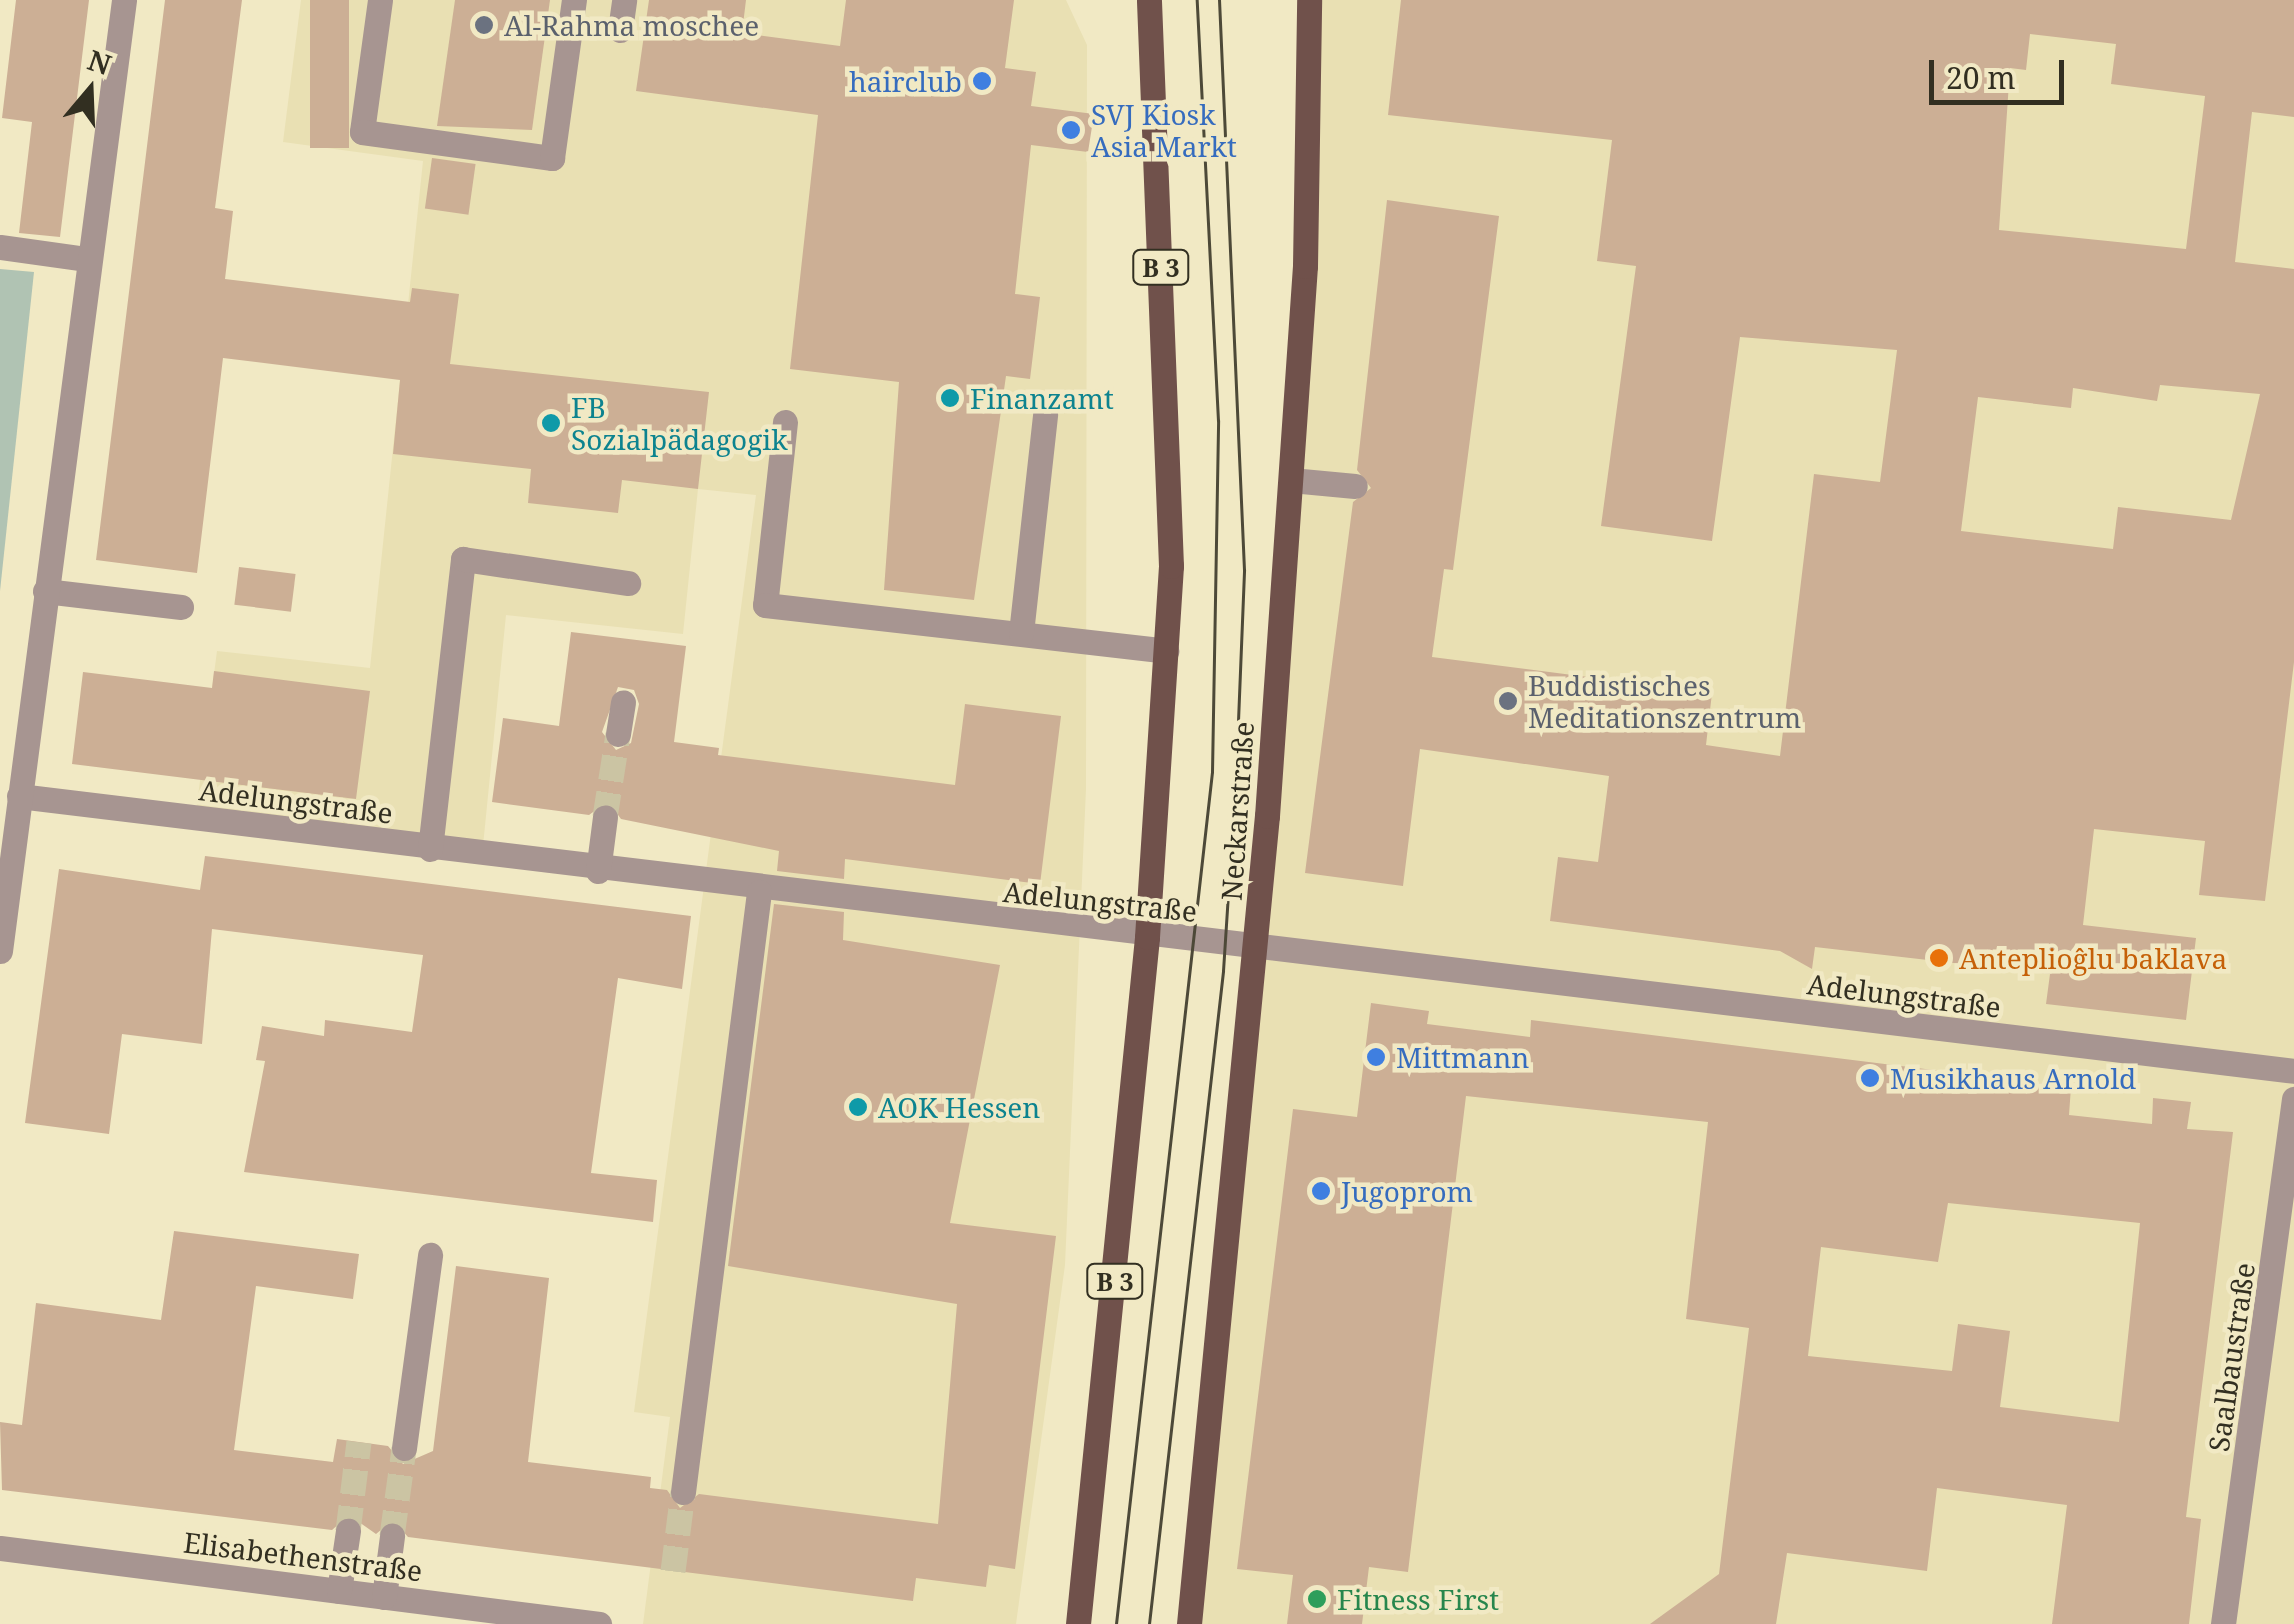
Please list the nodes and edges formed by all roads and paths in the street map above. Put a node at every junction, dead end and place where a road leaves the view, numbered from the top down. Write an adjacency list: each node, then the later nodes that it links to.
1 (124, 0): 9 (street)
2 (380, 0): 3 (street)
3 (574, 0)
4 (624, 0): 7 (street)
5 (1149, 0): 18 (main road, B 3)
6 (1310, 1): 12 (main road, Neckarstraße)
7 (620, 30)
8 (0, 247): 9 (street)
9 (88, 258): 15 (street)
10 (1044, 414): 17 (street)
11 (786, 422): 17 (street)
12 (1291, 480): 13 (street); 27 (main road, Neckarstraße)
13 (1355, 486)
14 (628, 583): 23 (street)
15 (45, 590): 16 (street); 21 (street)
16 (181, 606)
17 (1021, 633): 18 (street)
18 (1166, 652): 26 (main road, B 3)
19 (623, 702): 20 (street)
20 (618, 734)
21 (19, 796): 23 (street, Adelungstraße); 28 (street)
22 (606, 817): 24 (street)
23 (430, 849): 24 (street, Adelungstraße)
24 (598, 871): 25 (street, Adelungstraße)
25 (759, 892): 26 (street, Adelungstraße); 33 (street)
26 (1147, 938): 27 (street, Adelungstraße); 41 (main road, B 3)
27 (1256, 949): 29 (street, Adelungstraße); 42 (main road, Neckarstraße)
28 (0, 951)
29 (2294, 1071)
30 (2294, 1099): 43 (street, Saalbaustraße)
31 (430, 1255): 32 (street)
32 (404, 1448)
33 (683, 1492)
34 (348, 1531): 37 (street)
35 (392, 1536): 38 (street)
36 (0, 1548): 37 (street, Elisabethenstraße)
37 (338, 1591): 38 (street, Elisabethenstraße)
38 (384, 1597): 39 (street, Elisabethenstraße)
39 (447, 1614): 40 (street, Elisabethenstraße)
40 (599, 1624)
41 (1078, 1624)
42 (1189, 1624)
43 (2223, 1624)

